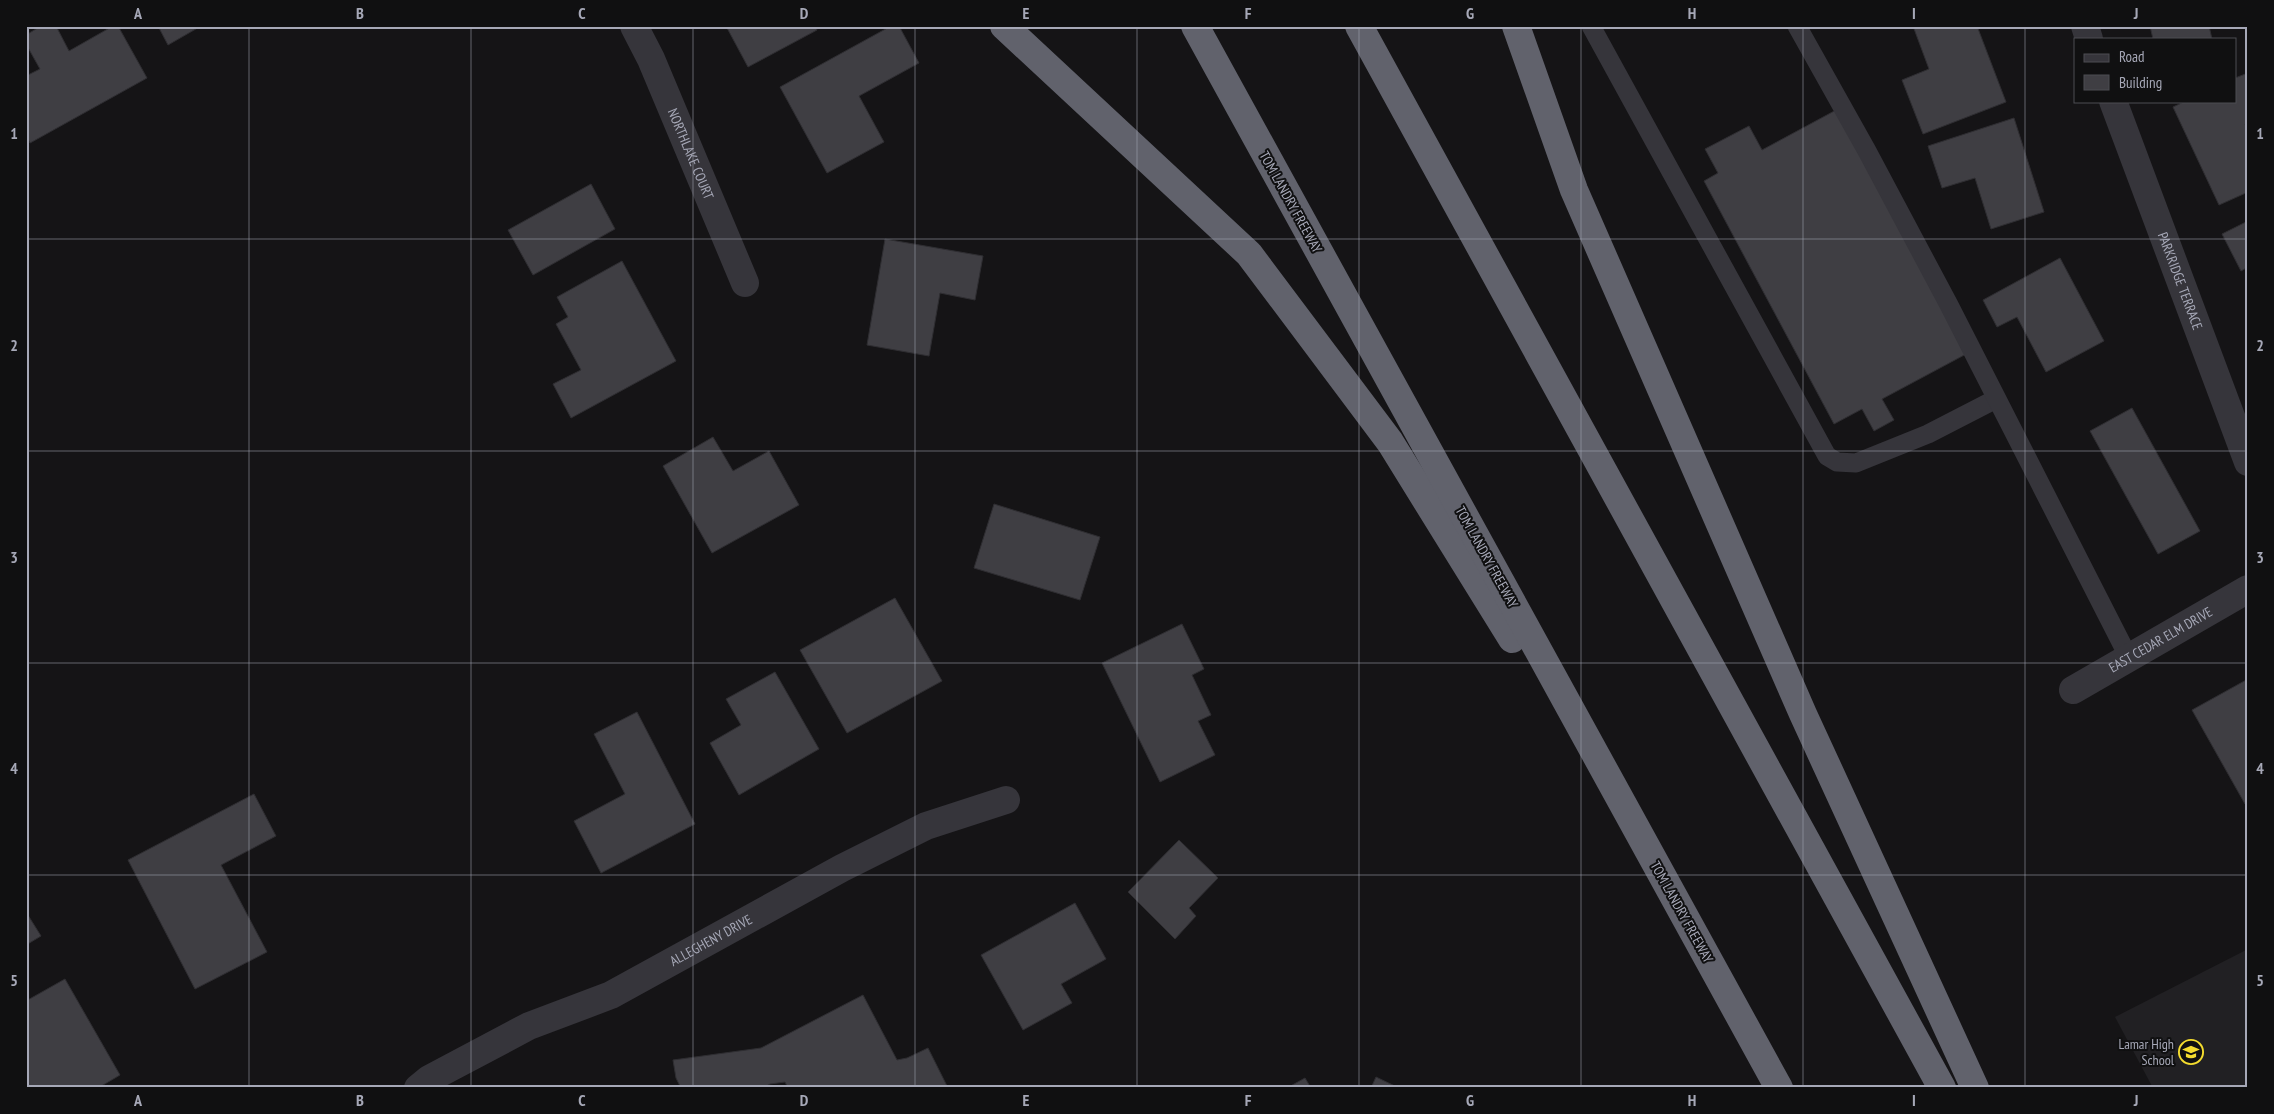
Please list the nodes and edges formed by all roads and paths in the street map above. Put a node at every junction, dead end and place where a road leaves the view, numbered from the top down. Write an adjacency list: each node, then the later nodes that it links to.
1 (634, 26): 11 (street, NORTHLAKE COURT)
2 (1004, 26): 18 (highway)
3 (1195, 26): 18 (highway, TOM LANDRY FREEWAY)
4 (1359, 26): 21 (highway)
5 (1516, 26): 22 (highway)
6 (1591, 26): 12 (lane)
7 (1797, 26): 12 (lane)
8 (2085, 26): 9 (street)
9 (2090, 38)
10 (2113, 102): 13 (street, PARKRIDGE TERRACE)
11 (745, 283)
12 (1996, 399): 15 (lane)
13 (2248, 462)
14 (2248, 588): 15 (street, EAST CEDAR ELM DRIVE)
15 (2129, 658): 16 (street, EAST CEDAR ELM DRIVE)
16 (2073, 690)
17 (1006, 800): 19 (street, ALLEGHENY DRIVE)
18 (1701, 946): 20 (highway, TOM LANDRY FREEWAY)
19 (418, 1088)
20 (1779, 1088)
21 (1942, 1088)
22 (1975, 1088)

